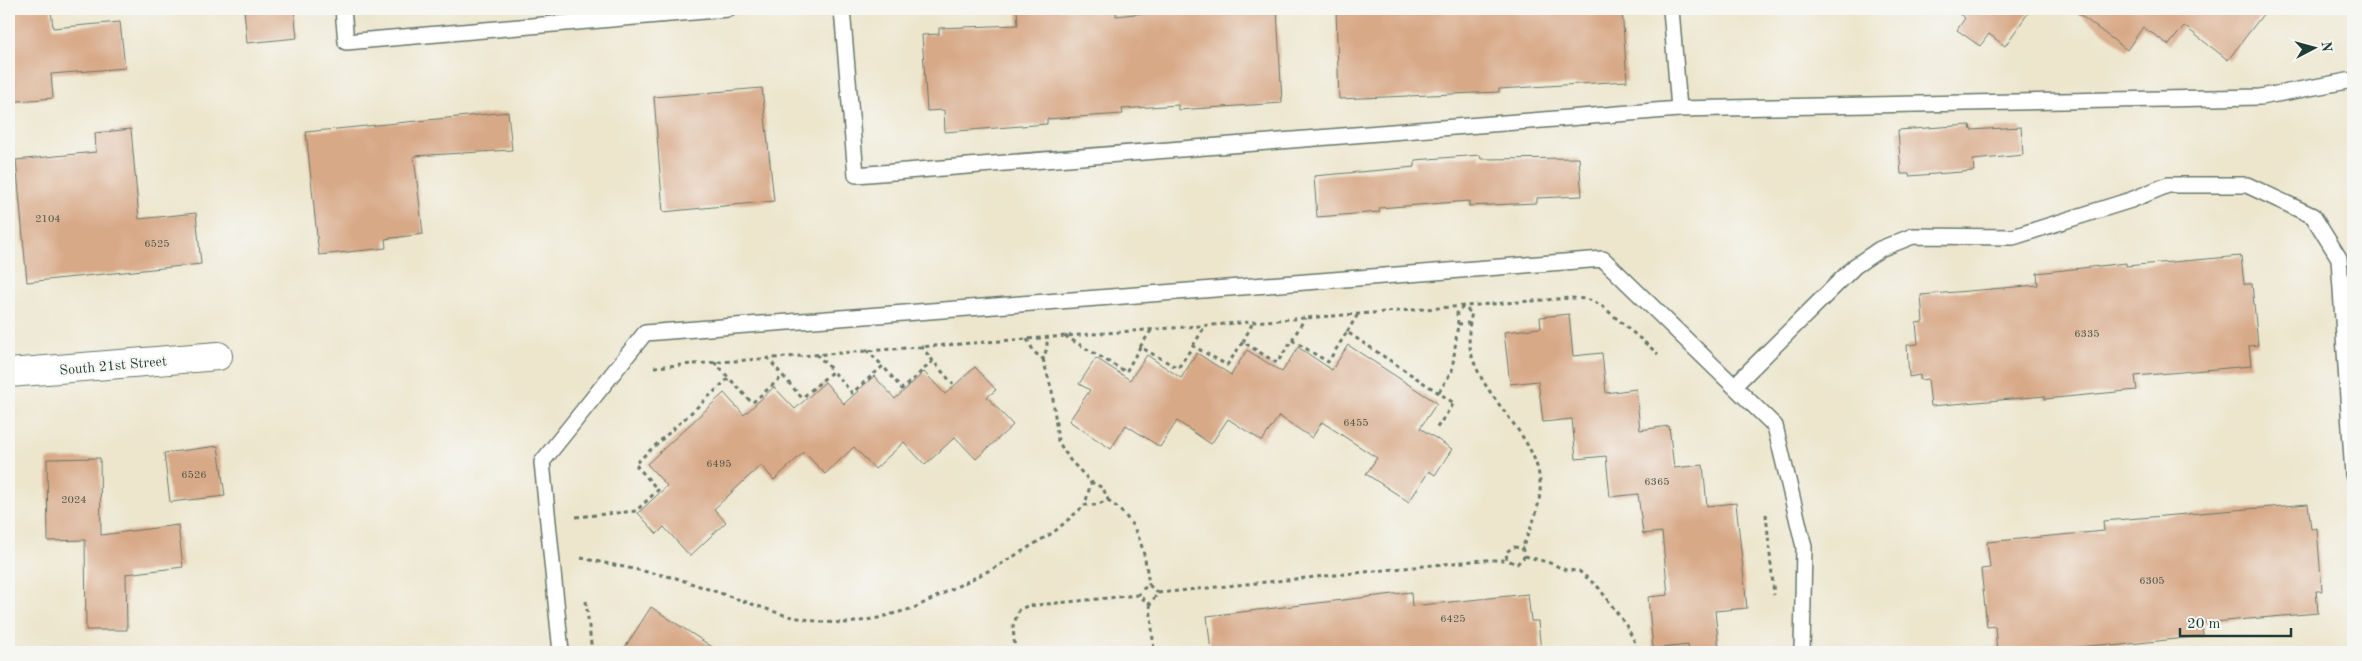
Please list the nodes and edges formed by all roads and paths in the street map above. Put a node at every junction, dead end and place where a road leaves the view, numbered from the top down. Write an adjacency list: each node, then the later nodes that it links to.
1 (343, 9): 2 (lane)
2 (728, 9)
3 (842, 9): 6 (lane)
4 (1671, 9): 6 (lane)
5 (2353, 80): 6 (lane)
6 (1679, 109)
7 (1463, 307): 8 (path); 11 (path); 12 (path); 28 (path)
8 (1358, 314): 9 (path); 15 (path)
9 (1305, 318): 10 (path); 19 (path)
10 (1253, 322): 13 (path); 20 (path)
11 (1469, 323): 12 (path); 51 (path)
12 (1458, 324): 40 (path)
13 (1205, 326): 14 (path); 22 (path)
14 (1152, 329): 16 (path); 23 (path)
15 (1347, 332): 19 (path); 40 (path)
16 (1065, 336): 17 (path); 23 (path)
17 (1047, 337): 18 (path); 29 (path)
18 (1027, 338): 21 (path); 29 (path)
19 (1292, 340): 20 (path)
20 (1243, 342): 22 (path)
21 (921, 346): 24 (path); 31 (path)
22 (1193, 346): 23 (path)
23 (1140, 347)
24 (866, 350): 25 (path); 32 (path)
25 (816, 354): 27 (path); 34 (path)
26 (218, 356): 35 (street, South 21st Street)
27 (767, 357): 30 (path); 36 (path)
28 (1662, 357)
29 (1043, 359): 44 (path)
30 (713, 361): 33 (path); 37 (path)
31 (933, 361): 32 (path); 38 (path)
32 (883, 366): 34 (path)
33 (649, 368)
34 (833, 371): 36 (path)
35 (9, 373)
36 (782, 376): 37 (path)
37 (729, 378): 49 (path)
38 (953, 384)
39 (1734, 386): 41 (lane); 63 (lane); 68 (lane)
40 (1440, 392): 42 (path)
41 (2352, 425): 43 (lane)
42 (1436, 429)
43 (2353, 475)
44 (1090, 482): 45 (path); 46 (path)
45 (1108, 500): 46 (path); 57 (path)
46 (1085, 505): 54 (path)
47 (1765, 506): 61 (path)
48 (574, 508): 49 (path)
49 (576, 517): 50 (path)
50 (576, 526)
51 (1522, 548): 53 (path); 55 (path)
52 (580, 550): 54 (path)
53 (1525, 556): 55 (path); 67 (path)
54 (580, 558): 56 (path)
55 (1507, 560): 58 (path)
56 (582, 568)
57 (1149, 585): 58 (path); 59 (path)
58 (1158, 593): 62 (path)
59 (1138, 595): 62 (path); 65 (path)
60 (585, 596): 64 (path)
61 (1774, 603)
62 (1150, 604): 66 (path)
63 (561, 652)
64 (592, 652)
65 (1015, 652)
66 (1154, 652)
67 (1640, 652)
68 (1802, 652)

